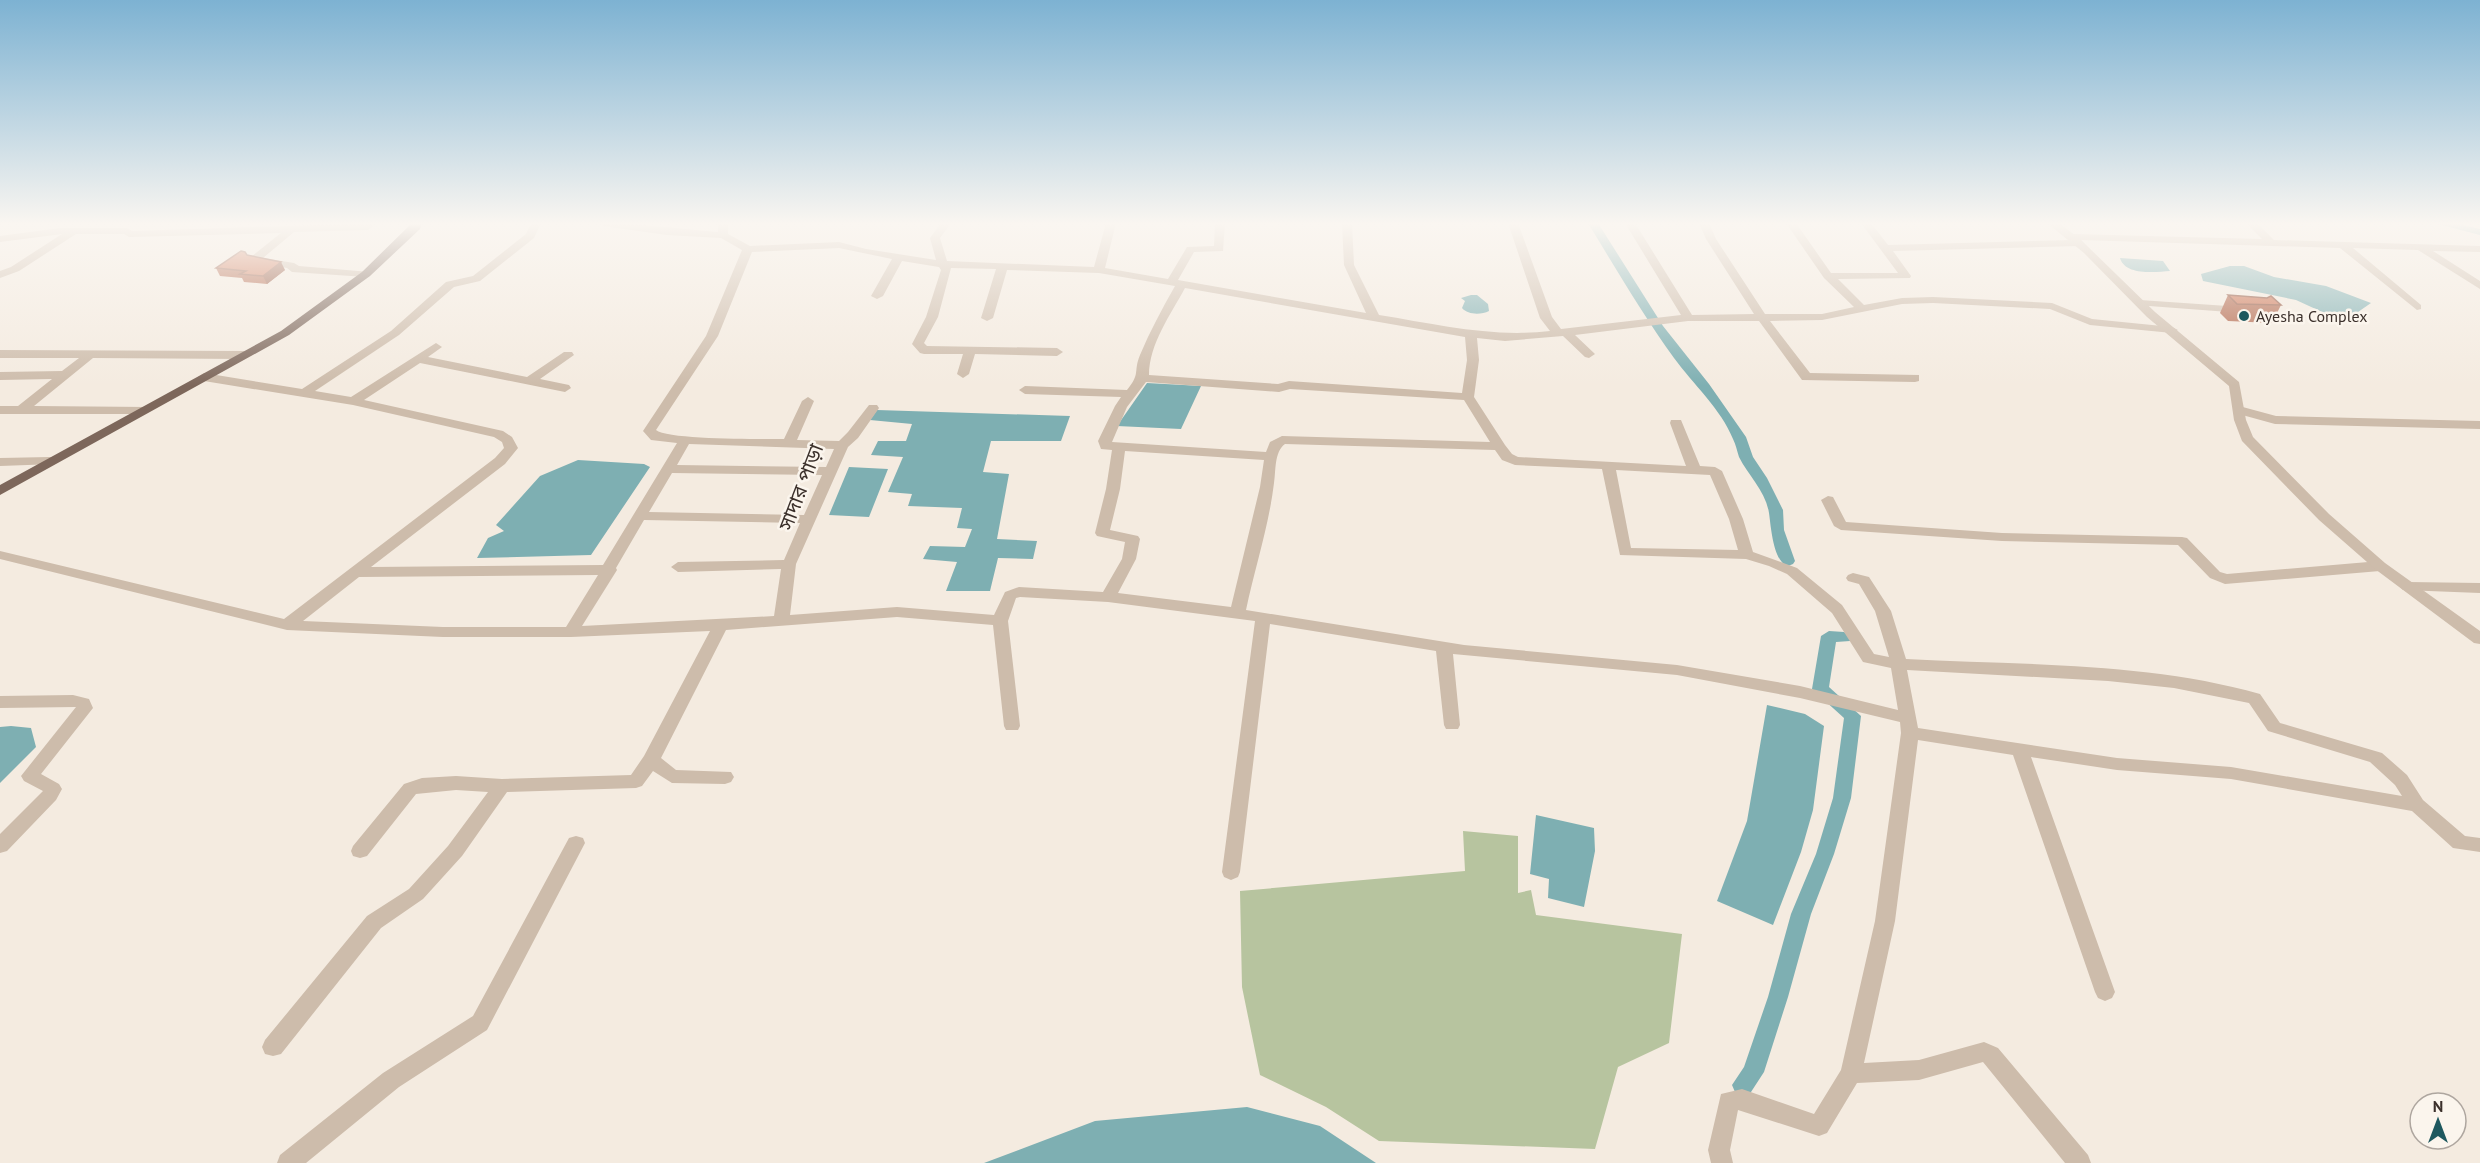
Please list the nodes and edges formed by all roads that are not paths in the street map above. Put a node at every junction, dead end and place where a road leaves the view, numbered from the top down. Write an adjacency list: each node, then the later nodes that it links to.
1 (362, 277): 37 (main road)
2 (478, 277): 49 (street)
3 (736, 277): 61 (street, সাদার পাড়া)
4 (887, 277): 19 (street)
5 (944, 277): 32 (street)
6 (999, 277): 26 (street)
7 (1136, 277): 17 (street)
8 (1178, 277): 17 (street)
9 (1355, 277): 25 (street)
10 (1532, 277): 29 (street)
11 (1664, 277): 27 (street)
12 (1736, 277): 24 (street)
13 (1829, 277): 22 (street)
14 (2116, 277): 20 (street)
15 (2382, 277): 21 (street)
16 (2467, 277): 18 (street)
17 (1175, 285): 25 (street); 44 (street)
18 (2480, 286)
19 (877, 296)
20 (2140, 303): 23 (street); 28 (street)
21 (2417, 307)
22 (1862, 308): 24 (street); 28 (street)
23 (2258, 310)
24 (1761, 316): 27 (street); 45 (street)
25 (1374, 317): 30 (street)
26 (987, 318)
27 (1688, 318): 29 (street)
28 (2172, 330): 58 (street)
29 (1561, 332): 30 (street); 36 (street)
30 (1471, 334): 51 (street)
31 (436, 347): 39 (street)
32 (970, 351): 33 (street); 40 (street)
33 (1057, 352)
34 (0, 354): 35 (street)
35 (92, 354): 37 (street); 41 (street)
36 (1588, 354)
37 (244, 355): 43 (main road)
38 (568, 355): 46 (street)
39 (418, 359): 46 (street); 52 (street)
40 (963, 374)
41 (64, 375): 42 (street); 56 (street)
42 (0, 376)
43 (204, 377): 49 (street); 57 (main road)
44 (1143, 378): 50 (street); 51 (street)
45 (1915, 378)
46 (529, 381): 47 (street)
47 (565, 388)
48 (1024, 390): 50 (street)
49 (304, 393): 52 (street)
50 (1128, 394): 65 (street)
51 (1468, 397): 64 (street)
52 (352, 401): 83 (street)
53 (808, 401): 62 (street)
54 (873, 408): 63 (street)
55 (0, 410): 56 (street)
56 (21, 410): 57 (street)
57 (144, 410): 67 (main road)
58 (2239, 410): 60 (street); 80 (street)
59 (1676, 423): 71 (street)
60 (2480, 425)
61 (685, 440): 62 (street, সাদার পাড়া); 70 (street)
62 (789, 442): 63 (street, সাদার পাড়া)
63 (842, 445): 72 (street, সাদার পাড়া)
64 (1499, 446): 66 (street); 69 (street)
65 (1119, 448): 66 (street); 87 (street)
66 (1271, 456): 88 (street)
67 (50, 461): 68 (street); 73 (main road)
68 (0, 462)
69 (1608, 466): 71 (street); 78 (street)
70 (669, 469): 72 (street); 75 (street)
71 (1695, 470): 78 (street)
72 (829, 471): 76 (street, সাদার পাড়া)
73 (0, 491)
74 (1828, 500): 80 (street)
75 (642, 516): 76 (street); 82 (street)
76 (810, 519): 79 (street, সাদার পাড়া)
77 (0, 555): 92 (street)
78 (1747, 555): 97 (street)
79 (789, 564): 81 (street); 90 (street, সাদার পাড়া)
80 (2380, 566): 85 (street)
81 (678, 567)
82 (610, 570): 83 (street); 94 (street)
83 (356, 572): 92 (street)
84 (1853, 578): 97 (street)
85 (2408, 587): 86 (street); 95 (street)
86 (2480, 588)
87 (1108, 597): 88 (street); 91 (street)
88 (1237, 613): 89 (street)
89 (1263, 618): 96 (street); 111 (street)
90 (781, 621): 91 (street); 93 (street)
91 (1000, 621): 100 (street)
92 (287, 625): 94 (street)
93 (721, 625): 94 (street); 103 (street)
94 (571, 632)
95 (2480, 639)
96 (1444, 647): 99 (street); 101 (street)
97 (1899, 664): 101 (street); 106 (street)
98 (0, 702): 109 (street)
99 (1452, 725)
100 (1012, 726)
101 (1908, 726): 102 (street); 114 (street)
102 (2020, 751): 106 (street); 112 (street)
103 (651, 760): 104 (street); 105 (street)
104 (725, 777)
105 (502, 786): 110 (street); 113 (street)
106 (2417, 805): 108 (street)
107 (576, 843): 115 (street)
108 (2480, 845)
109 (0, 846)
110 (360, 851)
111 (1230, 872)
112 (2105, 992)
113 (273, 1047)
114 (1851, 1073): 116 (street); 117 (street)
115 (288, 1163)
116 (1722, 1163)
117 (2080, 1163)

